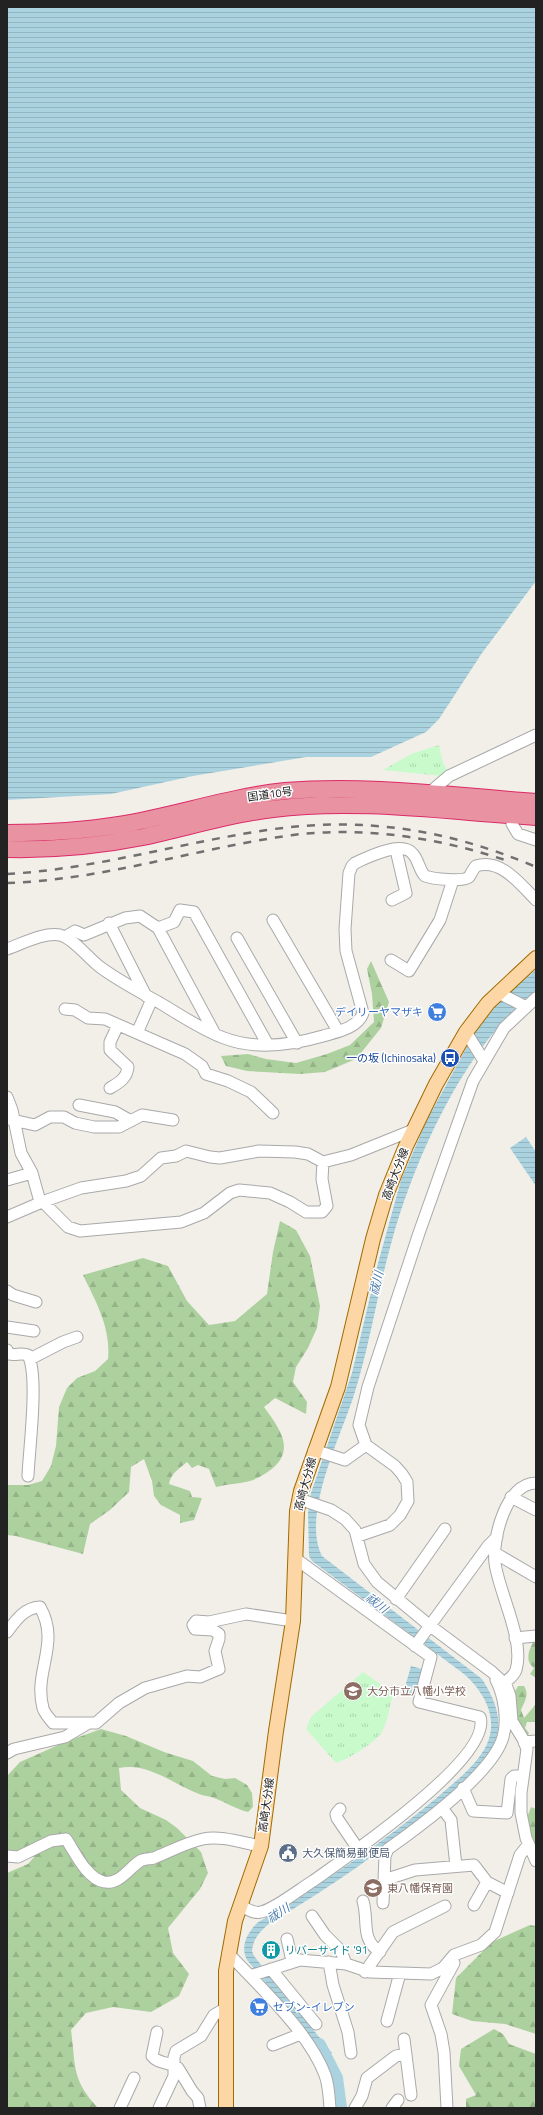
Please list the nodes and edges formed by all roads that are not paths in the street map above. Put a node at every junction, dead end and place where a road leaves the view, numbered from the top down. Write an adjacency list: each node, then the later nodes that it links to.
1 (536, 736): 2 (street)
2 (428, 794): 3 (highway, 国道10号); 6 (highway, 国道10号)
3 (536, 802)
4 (513, 816): 5 (highway, 国道10号); 7 (street); 8 (highway, 国道10号)
5 (536, 817)
6 (7, 833)
7 (536, 840)
8 (7, 849)
9 (396, 850): 10 (street); 11 (street); 27 (street)
10 (452, 880): 12 (street); 20 (street)
11 (392, 900)
12 (536, 900)
13 (272, 920): 27 (street)
14 (109, 923): 15 (street); 16 (street); 22 (street)
15 (158, 928): 29 (street); 32 (street)
16 (65, 937): 18 (street); 22 (street)
17 (236, 938): 31 (street)
18 (7, 949)
19 (536, 958): 21 (main road, 高崎大分線)
20 (391, 960)
21 (501, 994): 24 (street); 30 (main road, 高崎大分線)
22 (149, 997): 28 (street); 29 (street)
23 (536, 998): 24 (street)
24 (524, 1006): 33 (street)
25 (65, 1009): 26 (street)
26 (118, 1025): 28 (street); 34 (street)
27 (338, 1032): 31 (street)
28 (137, 1033): 37 (street)
29 (215, 1034): 32 (street)
30 (468, 1035): 33 (street); 41 (main road, 高崎大分線)
31 (297, 1043): 32 (street)
32 (268, 1045)
33 (483, 1059): 54 (street)
34 (110, 1088)
35 (7, 1097): 38 (street)
36 (79, 1105): 40 (street)
37 (273, 1113)
38 (10, 1120): 40 (street); 43 (street)
39 (173, 1120): 40 (street)
40 (131, 1121)
41 (413, 1130): 42 (street); 55 (main road, 高崎大分線)
42 (323, 1162): 45 (street); 45 (street)
43 (32, 1173): 44 (street); 45 (street)
44 (7, 1180)
45 (42, 1202): 46 (street)
46 (7, 1217)
47 (7, 1290): 48 (street)
48 (36, 1302)
49 (7, 1327): 50 (street)
50 (34, 1331)
51 (77, 1337): 53 (street)
52 (7, 1350): 53 (street)
53 (30, 1359): 56 (street)
54 (366, 1444): 55 (street); 62 (street)
55 (316, 1451): 59 (main road, 高崎大分線)
56 (28, 1476)
57 (536, 1484): 58 (street)
58 (511, 1497): 60 (street); 63 (street)
59 (303, 1500): 62 (street); 65 (main road, 高崎大分線)
60 (536, 1510)
61 (445, 1529): 67 (street)
62 (358, 1536): 67 (street)
63 (497, 1537): 64 (street); 69 (street)
64 (495, 1553): 66 (street); 72 (street)
65 (296, 1559): 68 (main road, 高崎大分線); 73 (street)
66 (536, 1577)
67 (396, 1599): 69 (street)
68 (293, 1621): 76 (street); 85 (main road, 高崎大分線)
69 (428, 1627): 73 (street); 74 (street)
70 (7, 1632): 76 (street)
71 (536, 1636): 72 (street)
72 (515, 1638): 75 (street)
73 (416, 1644): 86 (street)
74 (492, 1672): 75 (street); 81 (street)
75 (504, 1683): 78 (street)
76 (87, 1724): 79 (street)
77 (536, 1741): 78 (street)
78 (524, 1742): 80 (street)
79 (7, 1753)
80 (524, 1776): 81 (street); 84 (street)
81 (463, 1788): 82 (street)
82 (442, 1808): 89 (street); 90 (street)
83 (340, 1809): 86 (street)
84 (528, 1845): 88 (street); 92 (street)
85 (261, 1846): 87 (street); 96 (main road, 高崎大分線)
86 (358, 1849): 96 (street)
87 (7, 1856)
88 (536, 1860)
89 (456, 1866): 90 (street); 91 (street)
90 (384, 1880): 94 (street)
91 (487, 1882): 92 (street); 95 (street)
92 (508, 1893): 100 (street)
93 (363, 1901): 101 (street)
94 (383, 1903)
95 (474, 1905)
96 (241, 1906): 102 (main road, 高崎大分線)
97 (445, 1906): 101 (street)
98 (312, 1916): 105 (street)
99 (286, 1938): 103 (street)
100 (472, 1950): 108 (street); 122 (street)
101 (380, 1952): 107 (street)
102 (228, 1953): 109 (street); 110 (main road, 高崎大分線)
103 (292, 1961): 104 (street); 106 (street)
104 (329, 1962): 105 (street); 117 (street)
105 (346, 1964): 107 (street)
106 (269, 1969): 109 (street); 112 (street)
107 (365, 1972): 108 (street)
108 (400, 1973): 111 (street)
109 (252, 1975): 114 (street)
110 (226, 2008): 119 (street); 126 (main road, 高崎大分線)
111 (386, 2021)
112 (316, 2024)
113 (157, 2032): 119 (street)
114 (301, 2034): 116 (street); 127 (street)
115 (404, 2039): 118 (street)
116 (273, 2045)
117 (351, 2053)
118 (406, 2054): 121 (street); 128 (street)
119 (175, 2065): 124 (street); 125 (street)
120 (134, 2078): 123 (street)
121 (411, 2095)
122 (443, 2105)
123 (120, 2108)
124 (159, 2108)
125 (200, 2108)
126 (226, 2108)
127 (330, 2108)
128 (355, 2108)

